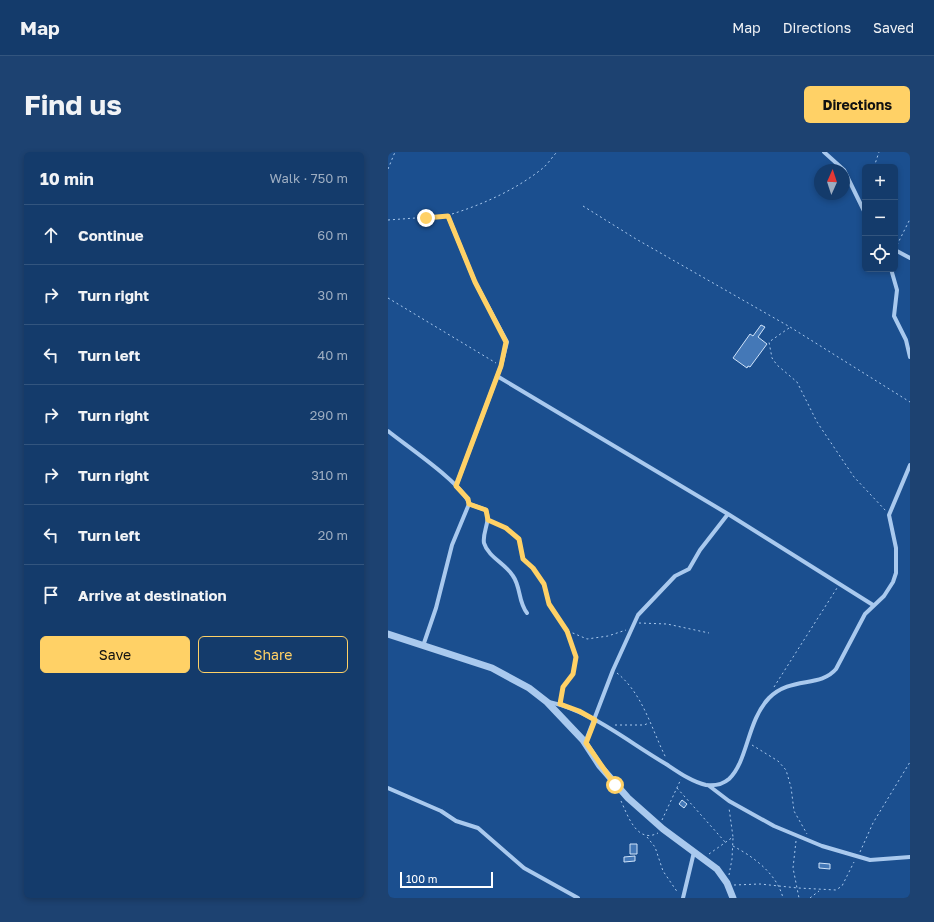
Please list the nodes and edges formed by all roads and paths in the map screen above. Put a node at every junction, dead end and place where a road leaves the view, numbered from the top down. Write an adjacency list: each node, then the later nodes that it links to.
1 (395, 152): 6 (path)
2 (557, 152): 9 (path)
3 (824, 152): 8 (street)
4 (879, 152): 5 (path)
5 (875, 164)
6 (388, 169)
7 (583, 206): 17 (path)
8 (862, 207)
9 (448, 216): 11 (path); 19 (street)
10 (910, 219): 12 (path)
11 (388, 220)
12 (898, 244)
13 (898, 252): 14 (street)
14 (910, 258)
15 (892, 272): 18 (street)
16 (388, 298): 19 (path)
17 (790, 328): 21 (path); 27 (path)
18 (910, 357)
19 (501, 366): 20 (street)
20 (497, 376): 24 (street); 26 (street)
21 (910, 402)
22 (388, 431): 24 (street)
23 (910, 465): 27 (street)
24 (456, 486): 25 (street)
25 (469, 504): 28 (street); 36 (street)
26 (728, 514): 29 (street); 32 (street)
27 (889, 515): 30 (street)
28 (488, 520): 31 (street); 33 (path)
29 (840, 584): 30 (street); 38 (path)
30 (873, 606): 38 (street)
31 (527, 614)
32 (632, 626): 33 (path); 34 (path); 37 (street)
33 (567, 631): 40 (path)
34 (708, 633)
35 (388, 634): 36 (street)
36 (423, 646): 39 (street)
37 (613, 670): 41 (street); 42 (path)
38 (769, 698): 45 (street)
39 (546, 702): 40 (street); 44 (street)
40 (560, 704): 41 (street)
41 (595, 720): 43 (street); 44 (street)
42 (649, 722): 43 (path); 47 (path)
43 (607, 727): 47 (street)
44 (586, 743): 54 (street)
45 (746, 744): 49 (street); 58 (path)
46 (910, 762): 62 (path)
47 (671, 768): 48 (street)
48 (682, 774): 49 (street); 51 (path)
49 (708, 785): 53 (street)
50 (388, 788): 69 (street)
51 (677, 788): 54 (path); 59 (path)
52 (619, 796): 55 (path)
53 (729, 801): 56 (street); 57 (path)
54 (661, 827): 55 (path); 61 (street)
55 (646, 836): 70 (path)
56 (797, 836): 58 (street); 67 (path)
57 (733, 837): 59 (path); 60 (path)
58 (812, 842): 62 (street)
59 (726, 843): 64 (path)
60 (733, 846): 65 (path); 66 (path)
61 (694, 851): 64 (street); 70 (street)
62 (857, 857): 63 (street); 68 (path)
63 (910, 857)
64 (704, 858): 65 (street)
65 (728, 885): 66 (path); 71 (street)
66 (780, 886): 67 (path); 72 (path)
67 (798, 888): 68 (path); 73 (path)
68 (820, 890): 74 (path)
69 (578, 898)
70 (682, 898)
71 (733, 898)
72 (782, 898)
73 (799, 898)
74 (810, 898)

